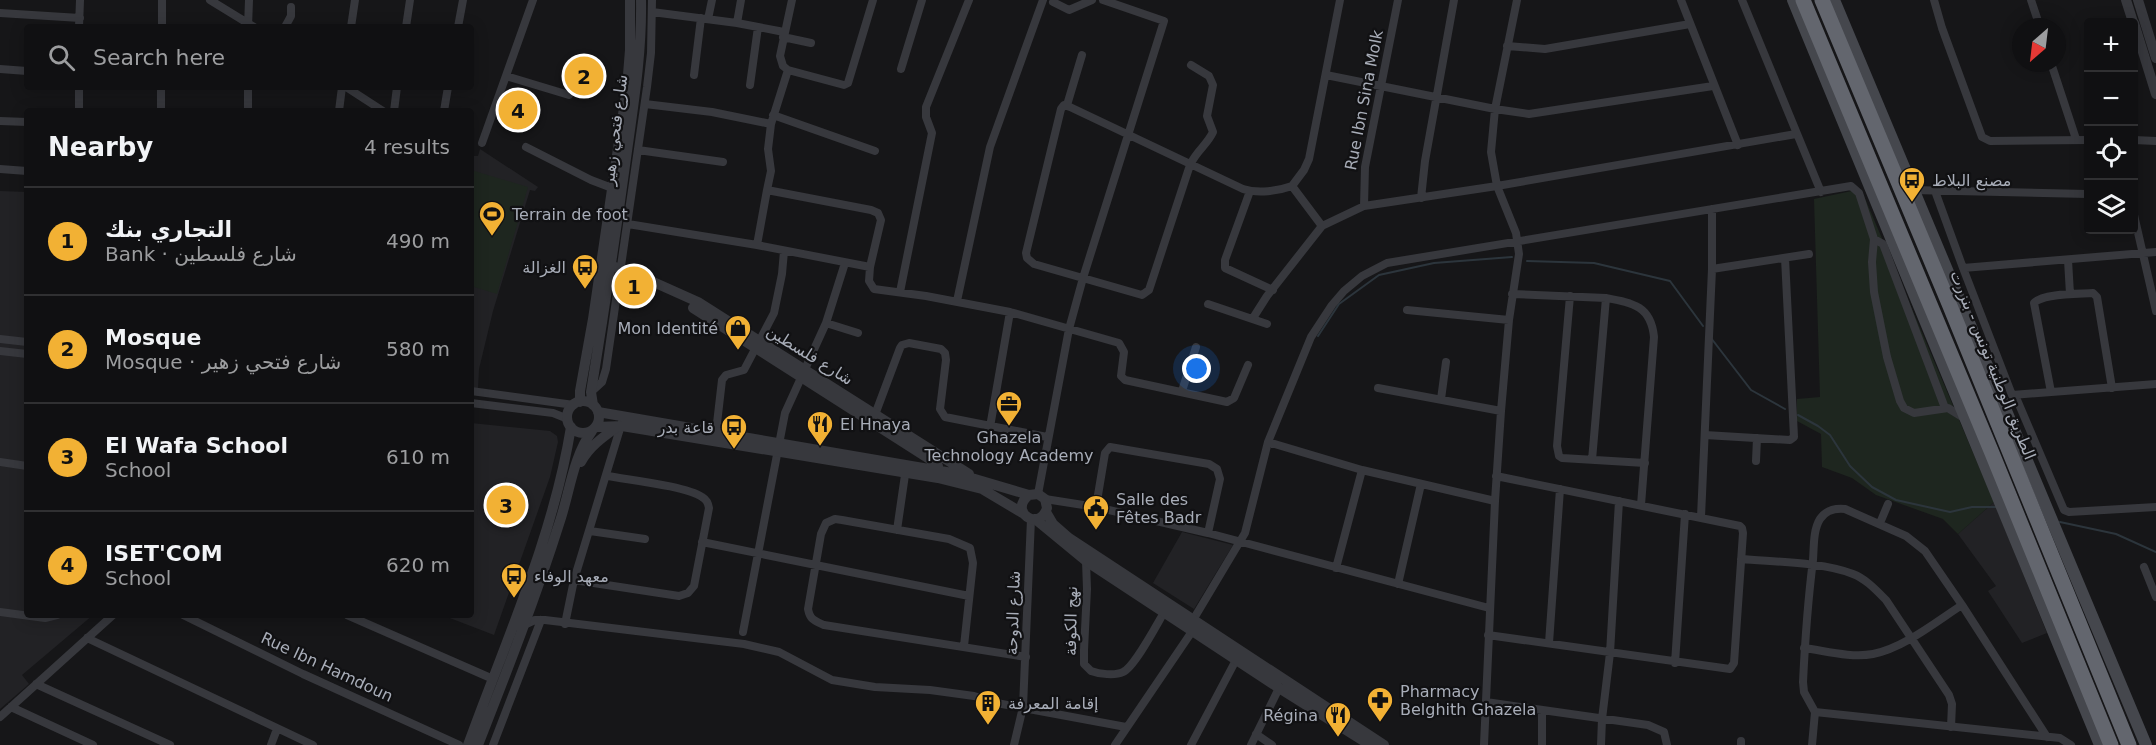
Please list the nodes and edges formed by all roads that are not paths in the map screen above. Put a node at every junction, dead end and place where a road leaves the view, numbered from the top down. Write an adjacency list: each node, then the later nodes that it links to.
1 (80, 0): 42 (street)
2 (162, 0): 44 (street)
3 (210, 0): 45 (street)
4 (249, 0): 46 (street)
5 (355, 0): 48 (street)
6 (410, 0): 49 (street)
7 (463, 0): 50 (street)
8 (532, 0): 67 (street)
9 (630, 0): 113 (street, شارع فتحي زهير)
10 (641, 0): 139 (street, شارع فتحي زهير)
11 (652, 0): 37 (street)
12 (712, 0): 39 (street)
13 (741, 0): 43 (street)
14 (792, 0): 53 (street)
15 (873, 0): 62 (street)
16 (922, 0): 61 (street)
17 (969, 0): 142 (street)
18 (1043, 0): 147 (street)
19 (1092, 0): 35 (street)
20 (1103, 0): 96 (street)
21 (1340, 0): 66 (street)
22 (1398, 0): 70 (street, Rue Ibn Sina Molk)
23 (1454, 0): 81 (street)
24 (1517, 0): 56 (street)
25 (1681, 0): 51 (street)
26 (1742, 0): 95 (street)
27 (1794, 0): 100 (main road)
28 (1803, 0): 100 (highway); 297 (highway, الطريق الوطنية تونس - بنزرت)
29 (1822, 0): 298 (highway, الطريق الوطنية تونس - بنزرت)
30 (1834, 0): 115 (main road)
31 (1934, 0): 97 (street)
32 (2031, 0): 40 (street)
33 (2126, 0): 41 (street)
34 (2138, 0): 58 (street)
35 (1052, 1)
36 (291, 7): 47 (street)
37 (652, 12): 39 (street); 82 (street)
38 (0, 14): 42 (street)
39 (705, 18): 43 (street); 65 (street)
40 (2037, 18)
41 (2131, 18)
42 (79, 22)
43 (737, 23): 52 (street)
44 (162, 24)
45 (247, 24)
46 (250, 24)
47 (287, 24)
48 (351, 24)
49 (406, 24)
50 (459, 24)
51 (1690, 24): 56 (street); 71 (street)
52 (758, 27): 53 (street); 69 (street)
53 (784, 34): 55 (street); 62 (street)
54 (2138, 37): 68 (street)
55 (811, 43)
56 (1507, 46): 91 (street)
57 (1082, 55): 83 (street)
58 (2156, 58)
59 (1191, 65): 108 (street)
60 (0, 69): 63 (street)
61 (901, 69)
62 (788, 70): 92 (street)
63 (24, 71)
64 (2054, 72): 97 (street)
65 (694, 75)
66 (1326, 75): 70 (street); 111 (street)
67 (506, 76): 80 (street); 102 (street)
68 (2153, 78): 79 (street)
69 (750, 85)
70 (1381, 86): 81 (street); 121 (street, Rue Ibn Sina Molk)
71 (1713, 86): 91 (street); 103 (street)
72 (79, 90): 84 (street)
73 (161, 90): 85 (street)
74 (248, 90): 86 (street)
75 (343, 90): 87 (street)
76 (349, 90): 88 (street)
77 (398, 90): 89 (street)
78 (448, 90): 90 (street)
79 (2156, 94)
80 (568, 95)
81 (1436, 96): 91 (street); 120 (street)
82 (645, 104): 92 (street); 105 (street)
83 (1067, 105): 96 (street); 140 (street)
84 (79, 108)
85 (160, 108)
86 (248, 108)
87 (340, 108)
88 (378, 108)
89 (394, 108)
90 (444, 108)
91 (1495, 110): 112 (street)
92 (772, 119): 106 (street); 114 (street)
93 (0, 121): 94 (street)
94 (24, 122)
95 (1796, 134): 103 (street); 118 (street)
96 (1128, 135): 108 (street); 140 (street)
97 (2076, 139): 98 (street)
98 (2084, 140)
99 (2138, 140): 101 (street)
100 (1852, 141): 172 (main road)
101 (2156, 141)
102 (482, 143)
103 (1738, 145): 112 (street)
104 (526, 147): 113 (street)
105 (638, 150): 107 (street); 123 (street)
106 (875, 151)
107 (723, 162)
108 (1190, 165): 116 (street); 140 (street)
109 (0, 169): 110 (street)
110 (24, 171)
111 (1292, 186): 116 (street); 124 (street)
112 (1497, 186): 120 (street); 127 (street)
113 (612, 188): 177 (street, شارع فتحي زهير)
114 (767, 190): 128 (street); 136 (street)
115 (1912, 190): 117 (street); 299 (main road)
116 (1250, 191): 141 (street)
117 (1935, 191): 119 (street); 137 (street)
118 (1821, 192): 122 (street); 126 (street)
119 (2084, 194)
120 (1421, 198): 121 (street)
121 (1364, 206): 124 (street)
122 (1712, 209): 127 (street); 138 (street)
123 (628, 224): 128 (street); 139 (street)
124 (1322, 226): 141 (street)
125 (2138, 234): 131 (street)
126 (1874, 239): 178 (street); 178 (street)
127 (1518, 241): 143 (street); 191 (street)
128 (757, 245): 129 (street)
129 (784, 251): 135 (street); 160 (street)
130 (2156, 252): 131 (street)
131 (2143, 253): 134 (street); 150 (street)
132 (1809, 254): 133 (street)
133 (1785, 258): 138 (street); 190 (street)
134 (2068, 260): 137 (street); 144 (street)
135 (845, 263): 136 (street); 154 (street)
136 (870, 267): 142 (street)
137 (1963, 268): 174 (street)
138 (1712, 269): 188 (street)
139 (616, 270): 160 (street, شارع فلسطين); 179 (street, شارع فتحي زهير)
140 (1083, 278): 156 (street)
141 (1272, 290): 152 (street)
142 (900, 292): 147 (street)
143 (1512, 294): 145 (street); 153 (street)
144 (2070, 294): 169 (street); 173 (street)
145 (1570, 296): 146 (street); 193 (street)
146 (1606, 298): 193 (street); 196 (street)
147 (957, 301): 151 (street)
148 (1208, 304): 152 (street)
149 (1407, 310): 153 (street)
150 (2156, 311)
151 (1010, 312): 156 (street); 185 (street)
152 (1253, 318): 155 (street)
153 (1509, 320): 180 (street)
154 (826, 323): 157 (street); 166 (street)
155 (1266, 324)
156 (1069, 329): 171 (street); 189 (street)
157 (858, 333)
158 (0, 339): 159 (street)
159 (24, 342)
160 (757, 344): 166 (street, شارع فلسطين); 187 (street)
161 (1196, 347): 171 (street)
162 (0, 351): 163 (street)
163 (24, 354)
164 (1446, 362): 175 (street)
165 (1248, 364): 171 (street)
166 (804, 374): 181 (street, شارع فلسطين); 192 (street)
167 (2156, 384): 169 (street)
168 (1378, 388): 175 (street)
169 (2112, 388): 173 (street)
170 (474, 391): 177 (street)
171 (1182, 391)
172 (1956, 392): 178 (street); 182 (main road)
173 (2051, 392): 174 (street)
174 (2015, 395): 213 (street)
175 (1441, 399): 180 (street)
176 (474, 403): 183 (street)
177 (577, 404): 179 (street); 183 (street)
178 (1946, 408): 182 (street)
179 (596, 409): 184 (street); 186 (street)
180 (1501, 411): 202 (street)
181 (874, 418): 185 (street); 200 (street, شارع فلسطين); 204 (street, شارع فلسطين)
182 (1965, 418): 296 (main road)
183 (569, 423): 186 (street); 259 (street)
184 (621, 423): 186 (street); 187 (street); 192 (street); 201 (street); 203 (street)
185 (990, 427): 189 (street)
186 (594, 429): 203 (street)
187 (716, 432): 192 (street)
188 (1705, 435): 190 (street); 217 (street)
189 (1047, 437): 207 (street)
190 (1756, 438): 194 (street)
191 (1268, 442): 199 (street); 224 (street)
192 (777, 448): 198 (street); 225 (street)
193 (1592, 460): 196 (street)
194 (1756, 461)
195 (0, 462): 197 (street)
196 (1645, 463): 211 (street)
197 (24, 466)
198 (906, 469): 200 (street); 219 (street)
199 (1362, 470): 205 (street); 231 (street)
200 (938, 474): 204 (street); 216 (street)
201 (608, 476): 220 (street); 223 (street)
202 (1496, 476): 206 (street); 208 (street)
203 (573, 478): 246 (street)
204 (977, 478): 207 (street)
205 (1421, 484): 208 (street); 233 (street)
206 (1560, 489): 209 (street); 252 (street)
207 (1037, 496): 212 (street); 214 (street); 216 (street)
208 (1495, 501): 238 (street)
209 (1619, 501): 211 (street); 255 (street)
210 (1888, 504): 218 (street)
211 (1641, 505): 215 (street)
212 (1096, 507): 221 (street); 221 (street)
213 (2156, 507)
214 (1046, 512): 216 (street); 237 (street)
215 (1685, 514): 217 (street); 258 (street)
216 (1030, 517): 227 (street); 256 (street, شارع الدوحة)
217 (1701, 517): 226 (street)
218 (1880, 523): 229 (street); 236 (street)
219 (897, 530): 228 (street); 234 (street)
220 (590, 531): 222 (street); 232 (street)
221 (1208, 533): 224 (street)
222 (645, 539)
223 (702, 543): 225 (street); 232 (street)
224 (1240, 543): 231 (street); 247 (street)
225 (758, 554): 228 (street); 248 (street)
226 (1741, 559): 229 (street); 258 (street)
227 (1086, 561): 237 (street); 237 (street, نهج الكوفة)
228 (816, 565): 234 (street); 253 (street)
229 (1812, 565): 251 (street); 254 (street)
230 (2144, 567): 235 (street)
231 (1336, 568): 233 (street)
232 (574, 580): 245 (street)
233 (1398, 584): 238 (street)
234 (969, 596): 253 (street)
235 (2156, 597)
236 (1962, 605): 251 (street); 274 (street)
237 (1166, 608): 247 (street)
238 (1489, 608): 249 (street)
239 (0, 612): 240 (street)
240 (24, 615)
241 (110, 618): 250 (street)
242 (189, 618): 279 (street, Rue Ibn Hamdoun)
243 (353, 618): 259 (street)
244 (541, 620): 245 (street); 246 (street); 282 (street)
245 (565, 624): 264 (street)
246 (524, 625): 281 (street)
247 (1193, 625): 257 (street); 270 (street); 273 (street)
248 (743, 632)
249 (1488, 635): 252 (street); 262 (street)
250 (87, 638): 260 (street); 271 (street)
251 (1912, 638): 254 (street); 269 (street)
252 (1549, 642): 255 (street)
253 (964, 646): 256 (street)
254 (1804, 648): 266 (street)
255 (1610, 653): 258 (street); 268 (street)
256 (1026, 657): 264 (street, شارع الدوحة)
257 (1236, 660): 261 (street); 285 (street)
258 (1675, 663)
259 (493, 679): 280 (street)
260 (36, 684): 263 (street); 276 (street)
261 (1279, 688): 272 (street); 273 (street)
262 (1486, 702): 265 (street); 290 (street)
263 (11, 707): 267 (street); 275 (street)
264 (1023, 707): 270 (street); 283 (street, شارع الدوحة)
265 (1542, 710): 268 (street); 291 (street)
266 (1815, 712): 269 (street); 294 (street)
267 (0, 717)
268 (1602, 718): 292 (street); 293 (street)
269 (1951, 726): 274 (street)
270 (1126, 727): 284 (street)
271 (277, 729): 277 (street); 278 (street)
272 (1256, 734): 286 (street); 287 (street)
273 (1354, 736): 288 (street); 289 (street)
274 (2047, 737): 295 (street)
275 (93, 745)
276 (170, 745)
277 (271, 745)
278 (313, 745)
279 (459, 745)
280 (468, 745)
281 (478, 745)
282 (493, 745)
283 (1014, 745)
284 (1115, 745)
285 (1191, 745)
286 (1251, 745)
287 (1272, 745)
288 (1370, 745)
289 (1384, 745)
290 (1484, 745)
291 (1542, 745)
292 (1601, 745)
293 (1667, 745)
294 (1812, 745)
295 (2071, 745)
296 (2100, 745)
297 (2111, 745)
298 (2129, 745)
299 (2146, 745)

